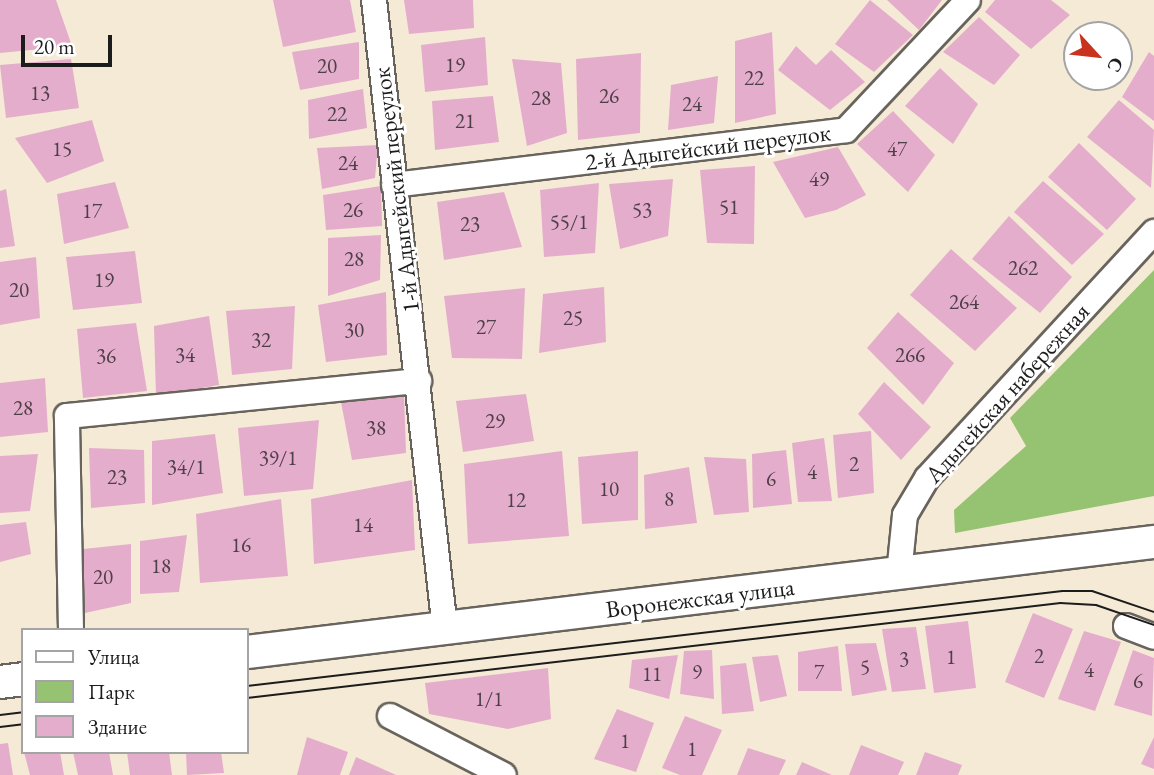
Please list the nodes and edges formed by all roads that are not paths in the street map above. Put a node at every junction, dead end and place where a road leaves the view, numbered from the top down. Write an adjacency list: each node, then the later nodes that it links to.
1 (374, 0): 3 (street, 1-й Адыгейский переулок)
2 (968, 0): 3 (street, 2-й Адыгейский переулок)
3 (394, 185): 5 (street, 1-й Адыгейский переулок)
4 (1154, 232): 7 (street, Адыгейская набережная)
5 (419, 381): 9 (street); 10 (street, 1-й Адыгейский переулок)
6 (1154, 542): 7 (street, Воронежская улица)
7 (899, 574): 10 (street, Воронежская улица)
8 (1126, 626): 11 (street)
9 (71, 628)
10 (445, 629): 12 (street, Воронежская улица)
11 (1154, 637)
12 (248, 652)
13 (21, 679): 14 (street)
14 (0, 682)
15 (390, 716): 16 (street)
16 (504, 775)

